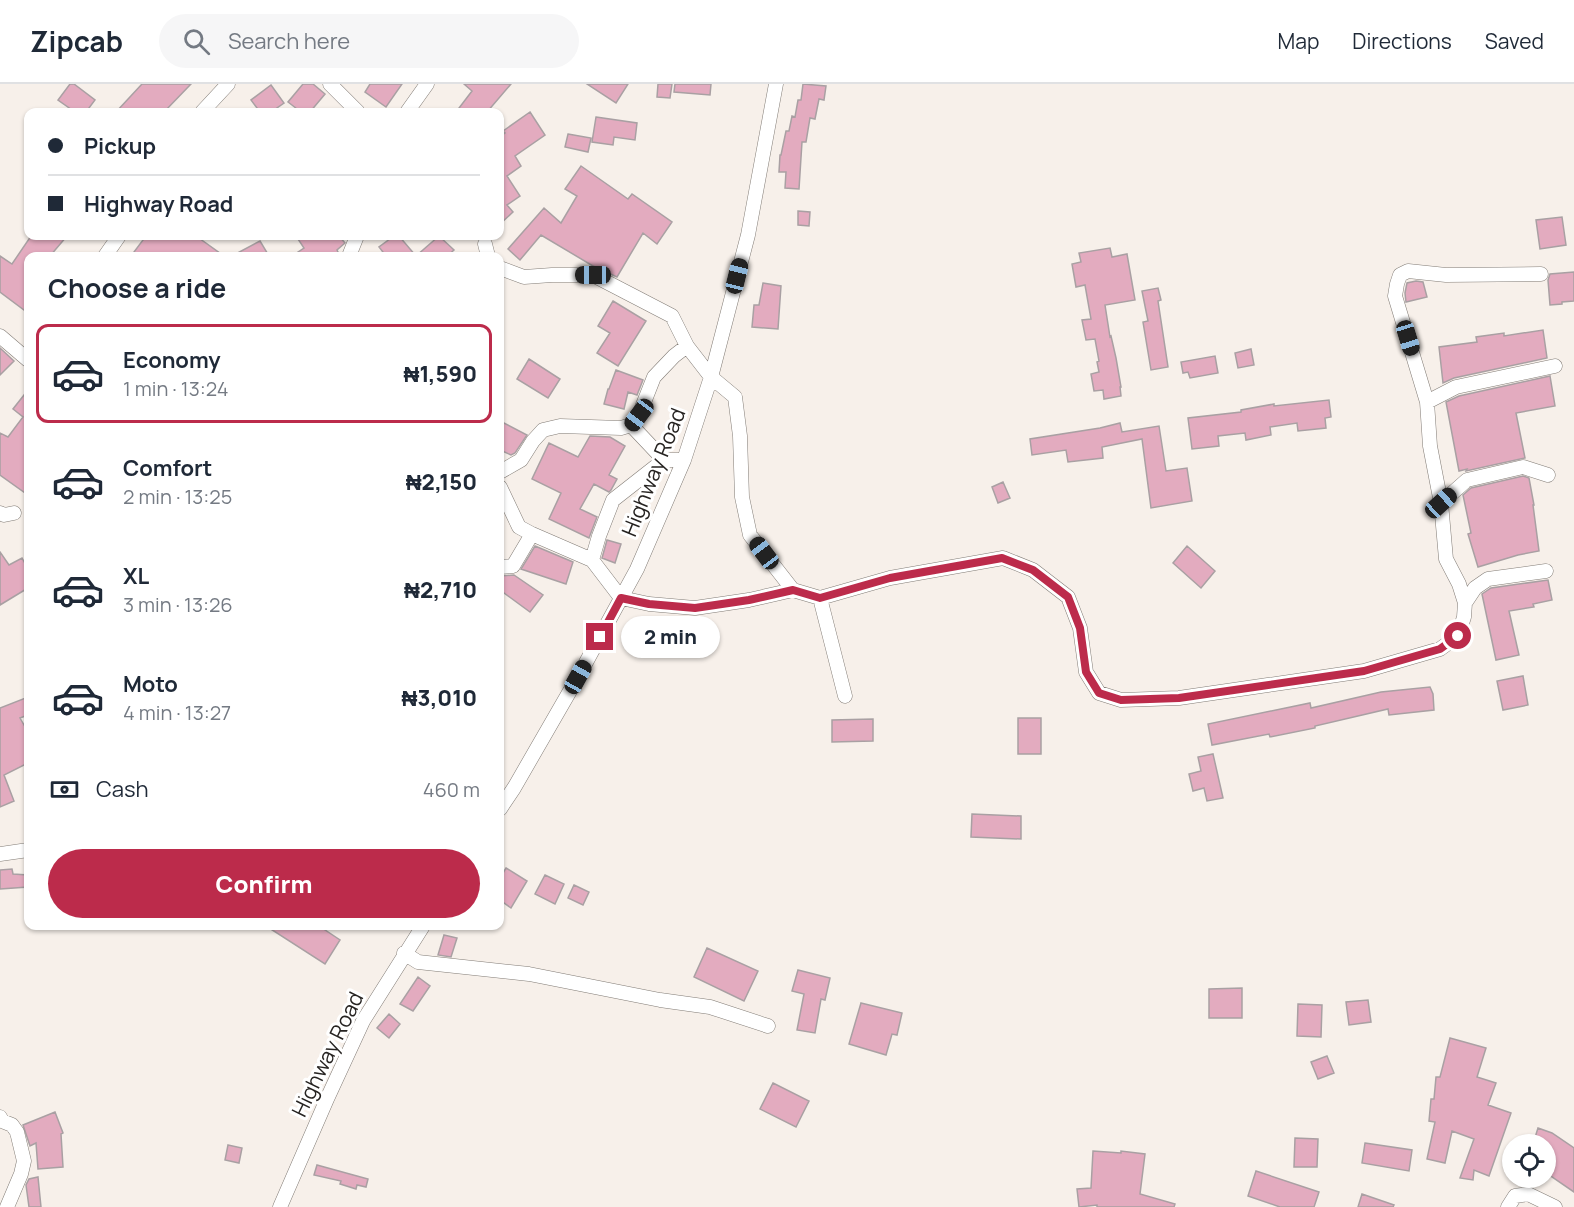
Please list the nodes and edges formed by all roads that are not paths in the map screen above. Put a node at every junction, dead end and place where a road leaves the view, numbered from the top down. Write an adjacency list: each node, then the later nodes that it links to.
1 (228, 84): 5 (street)
2 (330, 84): 6 (street)
3 (427, 84): 7 (street)
4 (776, 84): 14 (street, Highway Road)
5 (205, 108)
6 (354, 108)
7 (410, 108)
8 (504, 269): 11 (street)
9 (1541, 274): 15 (street)
10 (0, 336): 12 (street)
11 (687, 346): 14 (street); 16 (street)
12 (24, 357)
13 (1555, 366): 15 (street)
14 (711, 377): 18 (street, Highway Road); 29 (street)
15 (1427, 402): 22 (street)
16 (631, 425): 17 (street); 19 (street)
17 (664, 460): 18 (street); 26 (street)
18 (684, 460): 30 (street, Highway Road)
19 (504, 470)
20 (1548, 475): 22 (street)
21 (504, 495): 25 (street)
22 (1441, 503): 32 (street)
23 (0, 513): 24 (street)
24 (14, 513)
25 (532, 534): 26 (street); 27 (street)
26 (592, 560): 30 (street)
27 (504, 567)
28 (1546, 571): 32 (street)
29 (793, 590): 30 (street); 31 (street)
30 (621, 598): 34 (street, Highway Road)
31 (820, 598): 32 (street); 33 (street)
32 (1465, 603)
33 (845, 696)
34 (504, 803)
35 (24, 851): 36 (street)
36 (0, 854)
37 (420, 930): 38 (street, Highway Road)
38 (404, 953): 39 (street); 42 (street, Highway Road)
39 (768, 1026)
40 (0, 1117): 41 (street)
41 (7, 1207)
42 (280, 1207)
43 (1508, 1207): 44 (street)
44 (1555, 1207)

